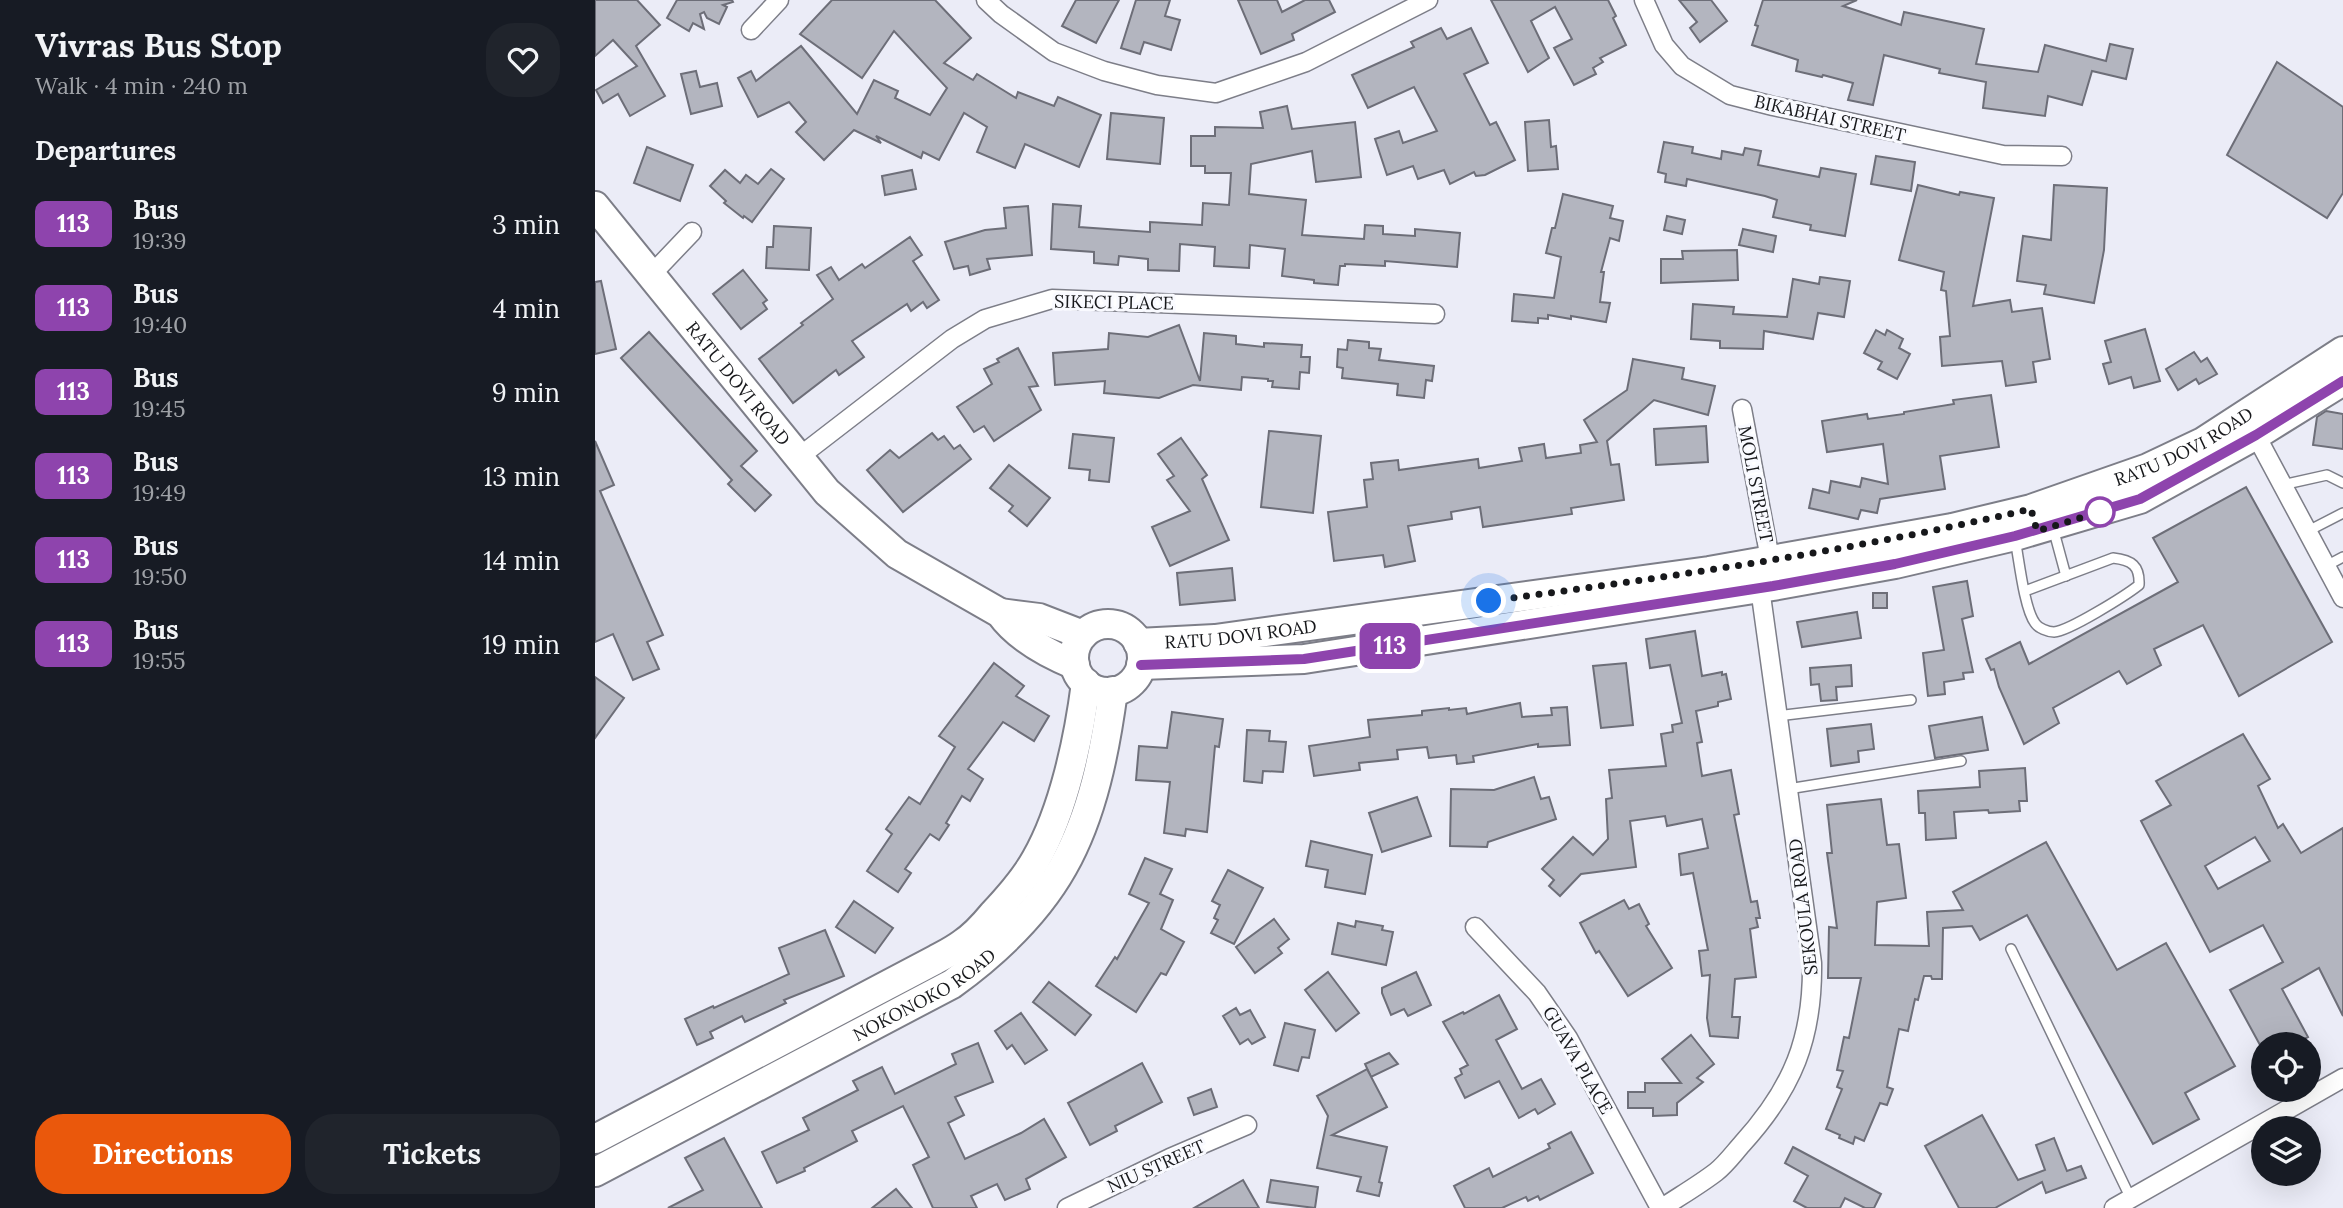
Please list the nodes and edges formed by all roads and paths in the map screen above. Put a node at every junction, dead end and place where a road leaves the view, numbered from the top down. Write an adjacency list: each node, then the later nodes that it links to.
1 (779, 0): 5 (street)
2 (986, 0): 3 (street)
3 (1428, 0)
4 (1644, 0): 6 (street, BIKABHAI STREET)
5 (751, 30)
6 (2062, 156)
7 (598, 216): 9 (main road, RATU DOVI ROAD)
8 (692, 232): 9 (street)
9 (651, 275): 15 (main road, RATU DOVI ROAD)
10 (1435, 314): 15 (street, SIKECI PLACE)
11 (2343, 351): 14 (main road, RATU DOVI ROAD)
12 (2341, 387): 14 (main road, RATU DOVI ROAD)
13 (1742, 409): 23 (street, MOLI STREET)
14 (2251, 425): 17 (street); 19 (main road, RATU DOVI ROAD)
15 (799, 457): 27 (main road, RATU DOVI ROAD)
16 (2343, 483): 17 (lane)
17 (2282, 485): 20 (street)
18 (2343, 513): 20 (lane)
19 (2034, 526): 23 (main road, RATU DOVI ROAD); 24 (lane); 25 (lane)
20 (2308, 531): 22 (street)
21 (2343, 557): 22 (lane)
22 (2326, 566): 26 (street)
23 (1763, 570): 28 (street, MOLI STREET); 30 (main road, RATU DOVI ROAD)
24 (2066, 576): 25 (lane); 25 (lane)
25 (2025, 591)
26 (2343, 598)
27 (1000, 613): 29 (main road, RATU DOVI ROAD); 31 (main road, RATU DOVI ROAD)
28 (1766, 633): 34 (street, SEKOULA ROAD)
29 (1083, 635): 30 (main road); 31 (main road)
30 (1140, 654): 32 (main road)
31 (1080, 674): 32 (main road); 41 (main road, NOKONOKO ROAD)
32 (1113, 691): 42 (main road, NOKONOKO ROAD)
33 (1911, 700): 34 (lane)
34 (1777, 716): 36 (street, SEKOULA ROAD)
35 (1961, 761): 36 (lane)
36 (1788, 789): 45 (street, SEKOULA ROAD)
37 (1475, 927): 45 (street, GUAVA PLACE)
38 (2011, 949): 43 (lane)
39 (2343, 1078): 43 (street)
40 (1247, 1125): 44 (street, NIU STREET)
41 (595, 1139)
42 (595, 1172)
43 (2131, 1199): 46 (street)
44 (1067, 1208)
45 (1661, 1208)
46 (2114, 1208)

